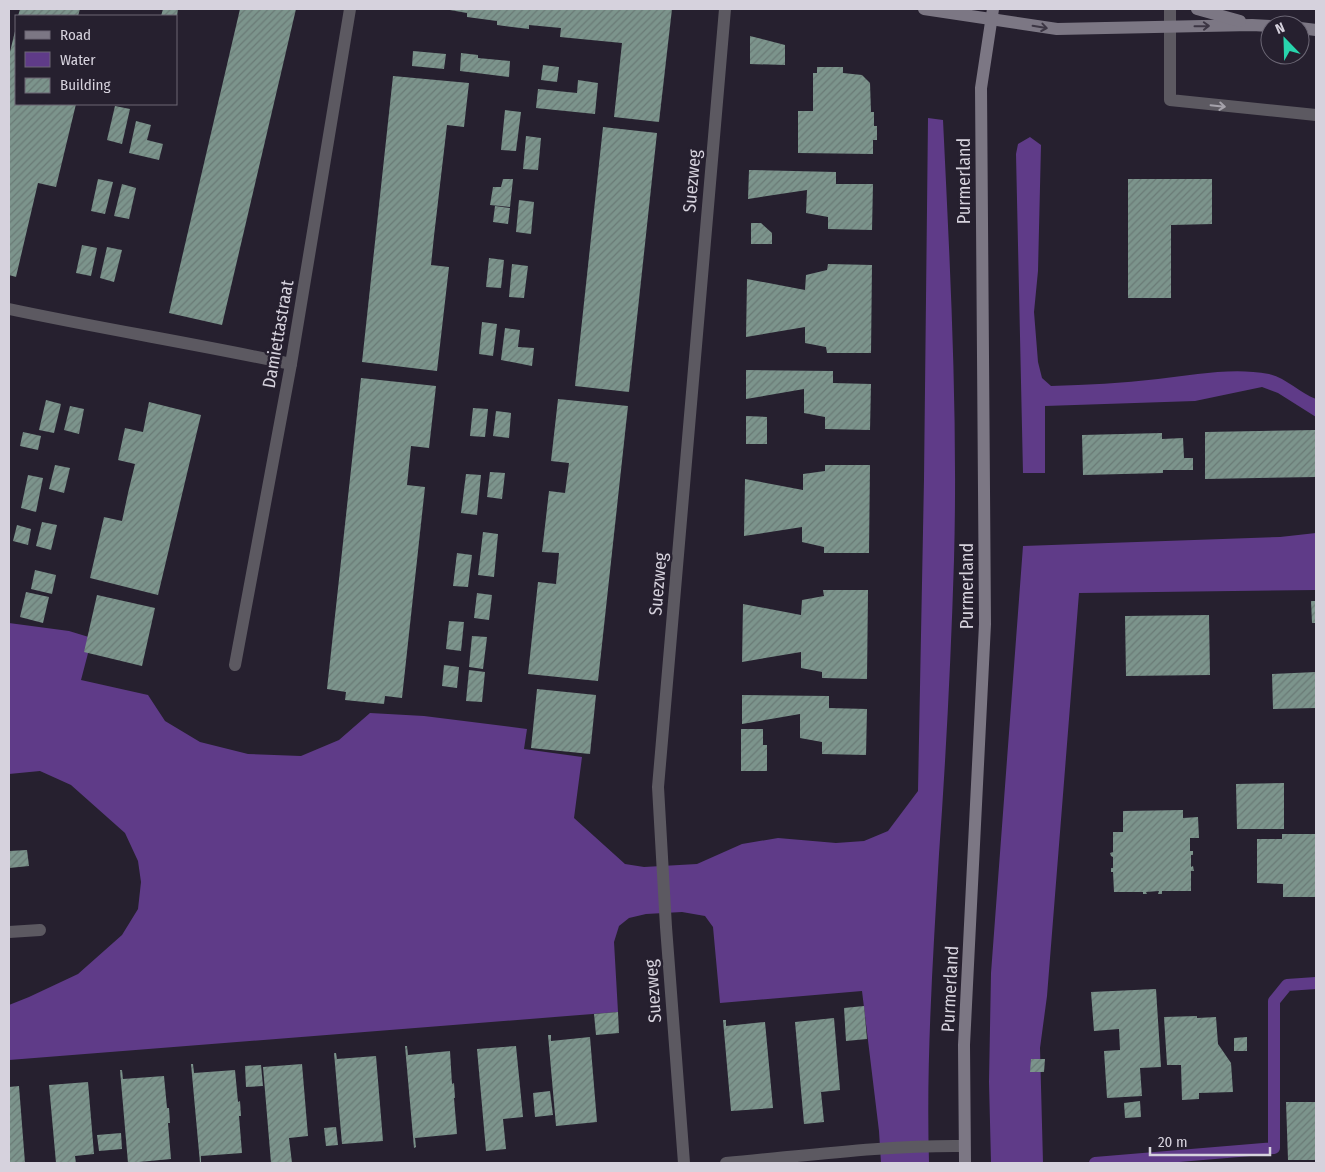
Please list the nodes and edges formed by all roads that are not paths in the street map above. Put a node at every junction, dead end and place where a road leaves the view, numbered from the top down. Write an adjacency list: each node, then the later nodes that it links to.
1 (350, 9): 12 (street, Damiettastraat)
2 (725, 9): 17 (street, Suezweg)
3 (924, 9): 6 (street)
4 (1170, 9): 9 (street)
5 (1197, 9): 7 (street)
6 (993, 14): 9 (street, one-way to 9); 16 (street, Purmerland)
7 (1252, 24): 8 (street); 9 (street, one-way to 7)
8 (1260, 25)
9 (1170, 26): 10 (street, one-way to 10)
10 (1316, 115)
11 (9, 309): 12 (street)
12 (291, 364): 13 (street, Damiettastraat)
13 (235, 665)
14 (40, 930): 15 (street)
15 (9, 932)
16 (964, 1146): 18 (street); 19 (street, Purmerland)
17 (684, 1163)
18 (726, 1163)
19 (965, 1163)

